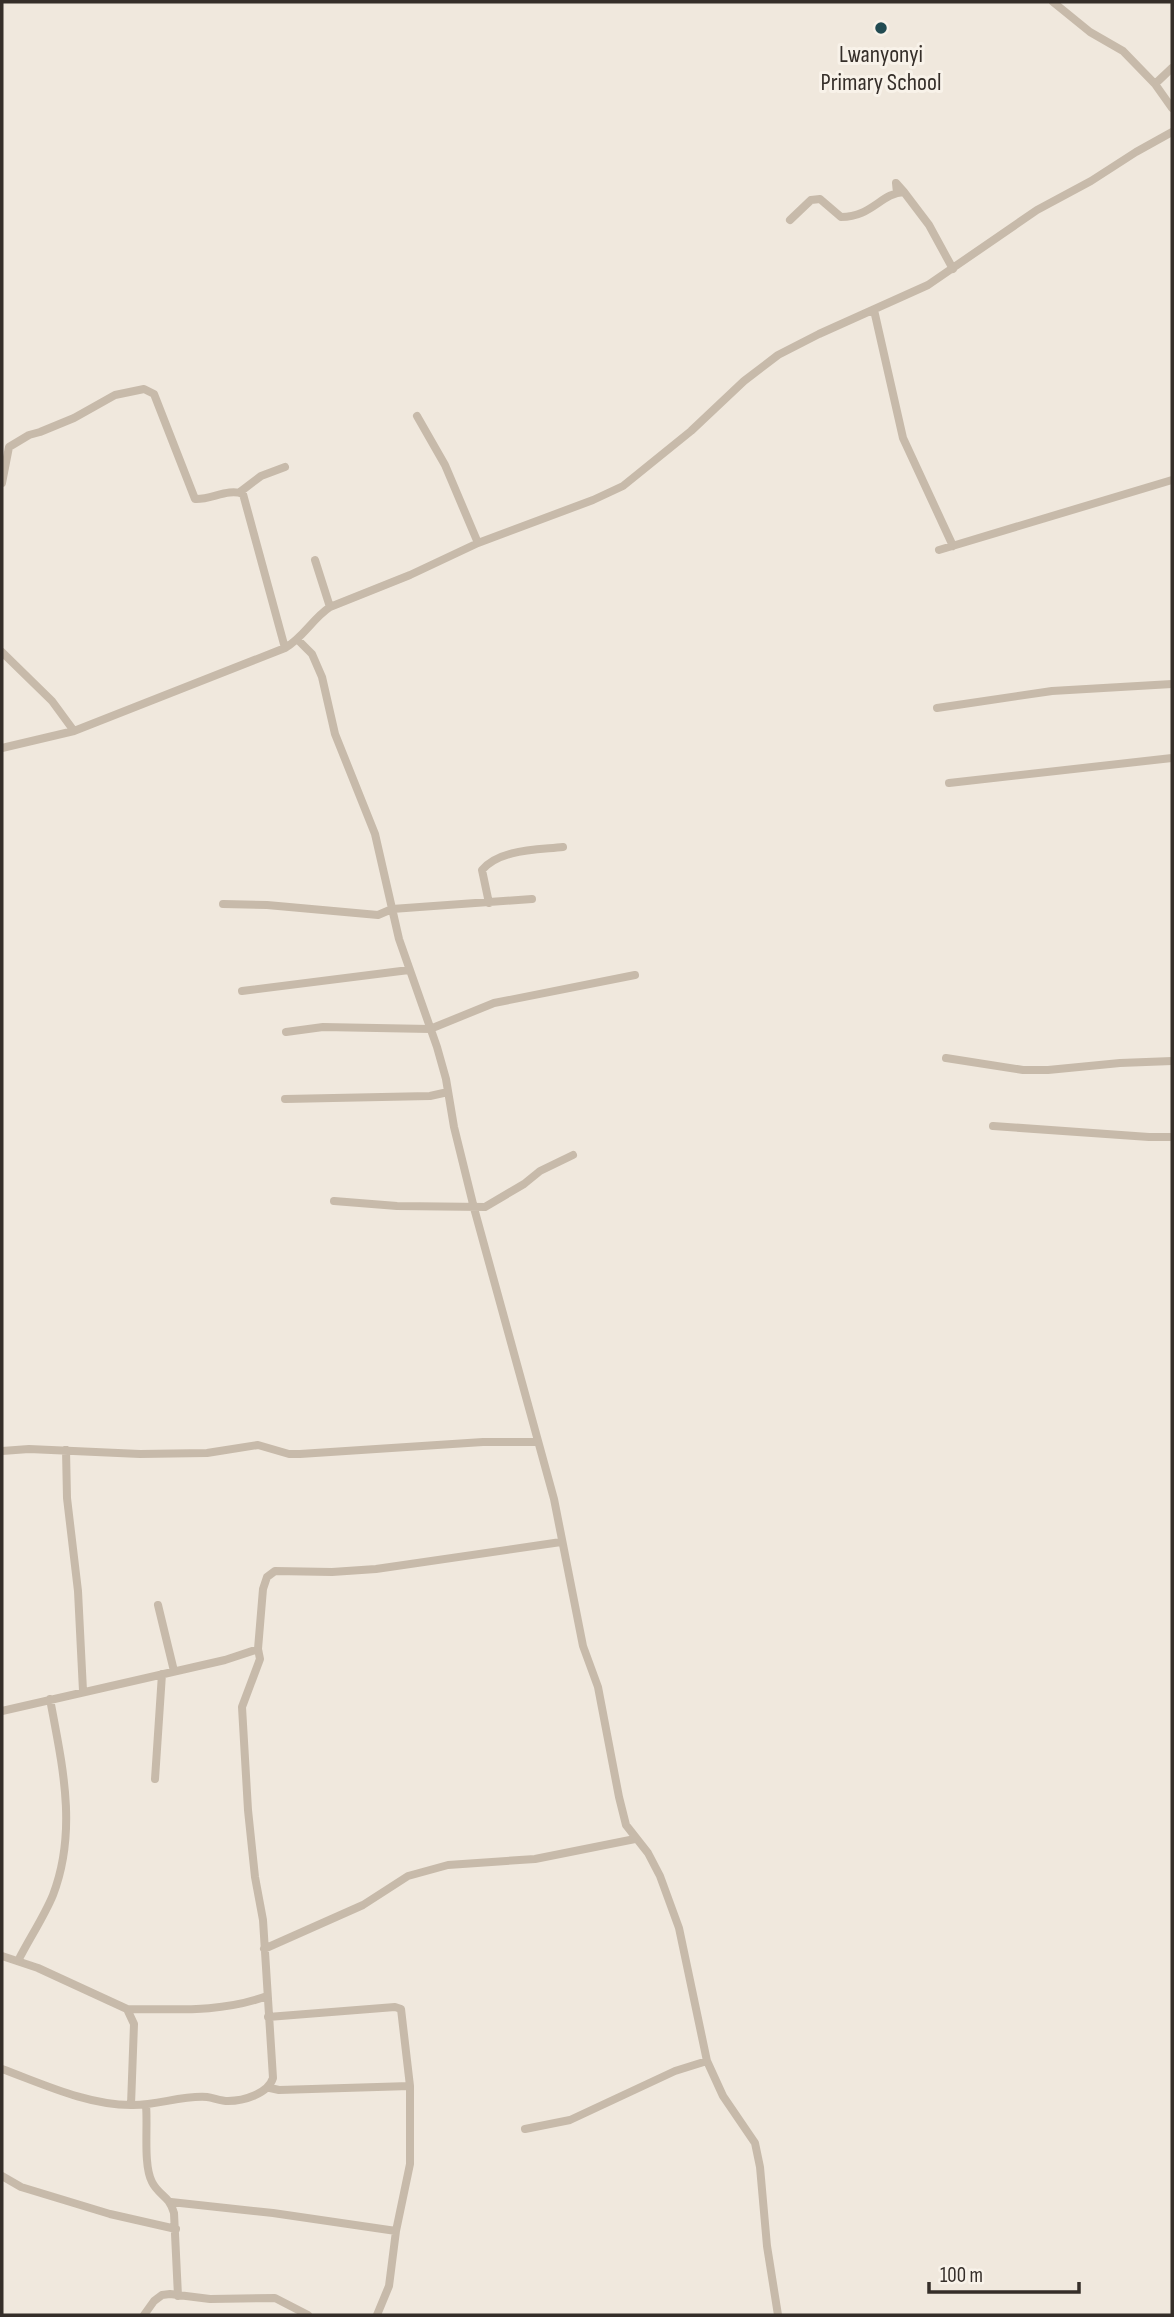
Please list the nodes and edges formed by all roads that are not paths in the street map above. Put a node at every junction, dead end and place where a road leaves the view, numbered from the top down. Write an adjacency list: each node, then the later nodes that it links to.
1 (1053, 2): 3 (street)
2 (1172, 68): 3 (street)
3 (1155, 84): 4 (street)
4 (1172, 108)
5 (1172, 132): 7 (street)
6 (790, 219): 7 (street)
7 (953, 269): 8 (street)
8 (874, 310): 14 (street); 15 (street)
9 (417, 416): 14 (street)
10 (285, 467): 13 (street)
11 (1172, 480): 15 (street)
12 (2, 483): 13 (street)
13 (240, 492): 20 (street)
14 (478, 543): 18 (street)
15 (953, 546): 16 (street)
16 (939, 550)
17 (315, 560): 18 (street)
18 (330, 607): 19 (street)
19 (298, 640): 20 (street); 32 (street)
20 (285, 648): 24 (street)
21 (2, 652): 24 (street)
22 (1172, 684): 23 (street)
23 (937, 708)
24 (74, 731): 25 (street)
25 (2, 748)
26 (1172, 758): 27 (street)
27 (949, 783)
28 (563, 847): 30 (street)
29 (531, 899): 30 (street)
30 (489, 903): 32 (street)
31 (223, 904): 32 (street)
32 (391, 909): 33 (street)
33 (409, 970): 35 (street); 36 (street)
34 (635, 975): 36 (street)
35 (242, 991)
36 (430, 1029): 37 (street); 40 (street)
37 (286, 1032)
38 (946, 1058): 39 (street)
39 (1172, 1061)
40 (448, 1091): 41 (street); 46 (street)
41 (285, 1099)
42 (993, 1126): 43 (street)
43 (1172, 1137)
44 (573, 1155): 46 (street)
45 (334, 1201): 46 (street)
46 (474, 1208): 47 (street)
47 (538, 1442): 48 (street); 50 (street)
48 (66, 1450): 49 (street); 55 (street)
49 (2, 1451)
50 (561, 1542): 52 (street); 59 (street)
51 (158, 1605): 53 (street)
52 (258, 1649): 53 (street); 60 (street)
53 (174, 1671): 54 (street)
54 (162, 1674): 55 (street); 58 (street)
55 (83, 1691): 56 (street)
56 (50, 1699): 57 (street); 62 (street)
57 (2, 1711)
58 (155, 1779)
59 (635, 1839): 60 (street); 66 (street)
60 (264, 1949): 63 (street)
61 (2, 1956): 62 (street)
62 (18, 1961): 64 (street)
63 (267, 1996): 64 (street); 65 (street)
64 (127, 2009): 70 (street)
65 (268, 2017): 68 (street); 69 (street)
66 (707, 2061): 72 (street); 81 (street)
67 (2, 2069): 70 (street)
68 (270, 2085): 69 (street); 71 (street)
69 (410, 2086): 76 (street)
70 (131, 2105): 71 (street)
71 (146, 2105): 74 (street)
72 (524, 2129)
73 (2, 2176): 75 (street)
74 (171, 2202): 75 (street); 76 (street)
75 (176, 2229): 77 (street)
76 (396, 2231): 80 (street)
77 (178, 2296): 78 (street); 79 (street)
78 (144, 2315)
79 (308, 2315)
80 (377, 2315)
81 (778, 2315)

